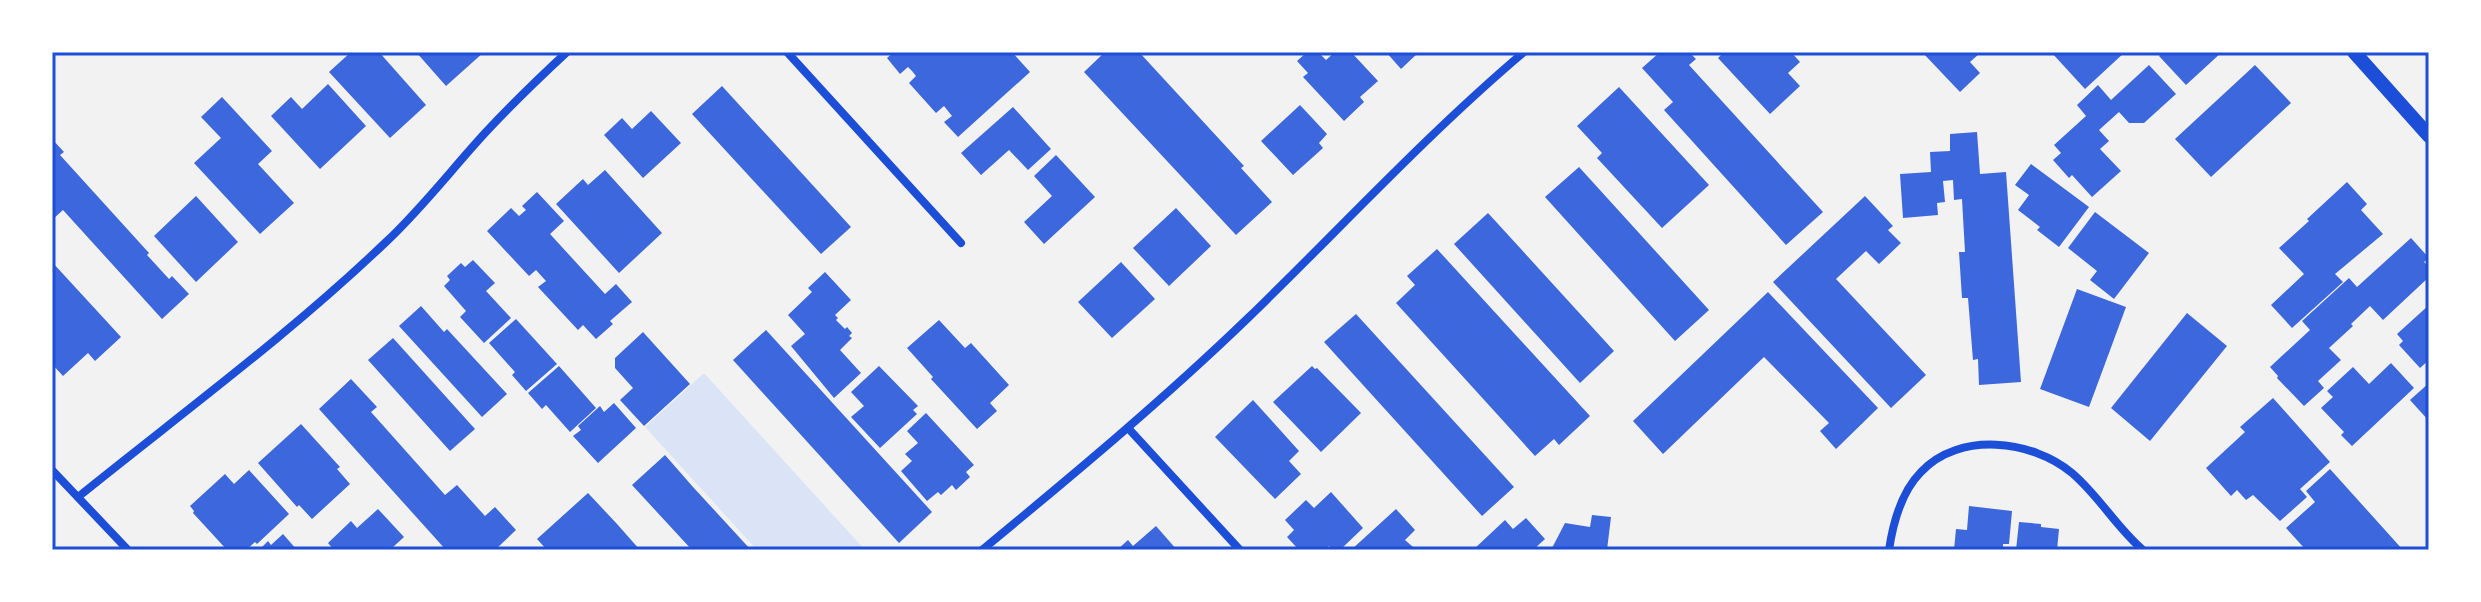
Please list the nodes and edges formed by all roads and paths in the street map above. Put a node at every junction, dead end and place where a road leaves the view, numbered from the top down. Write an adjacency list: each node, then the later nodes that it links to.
1 (567, 52): 9 (street)
2 (787, 52): 6 (street)
3 (1524, 52): 7 (street)
4 (2354, 52): 5 (street)
5 (2429, 136)
6 (961, 243)
7 (1128, 428): 11 (street); 12 (street)
8 (52, 470): 9 (street)
9 (78, 497): 10 (street)
10 (128, 550)
11 (982, 550)
12 (1240, 550)
13 (1889, 550): 14 (street)
14 (2143, 550)

